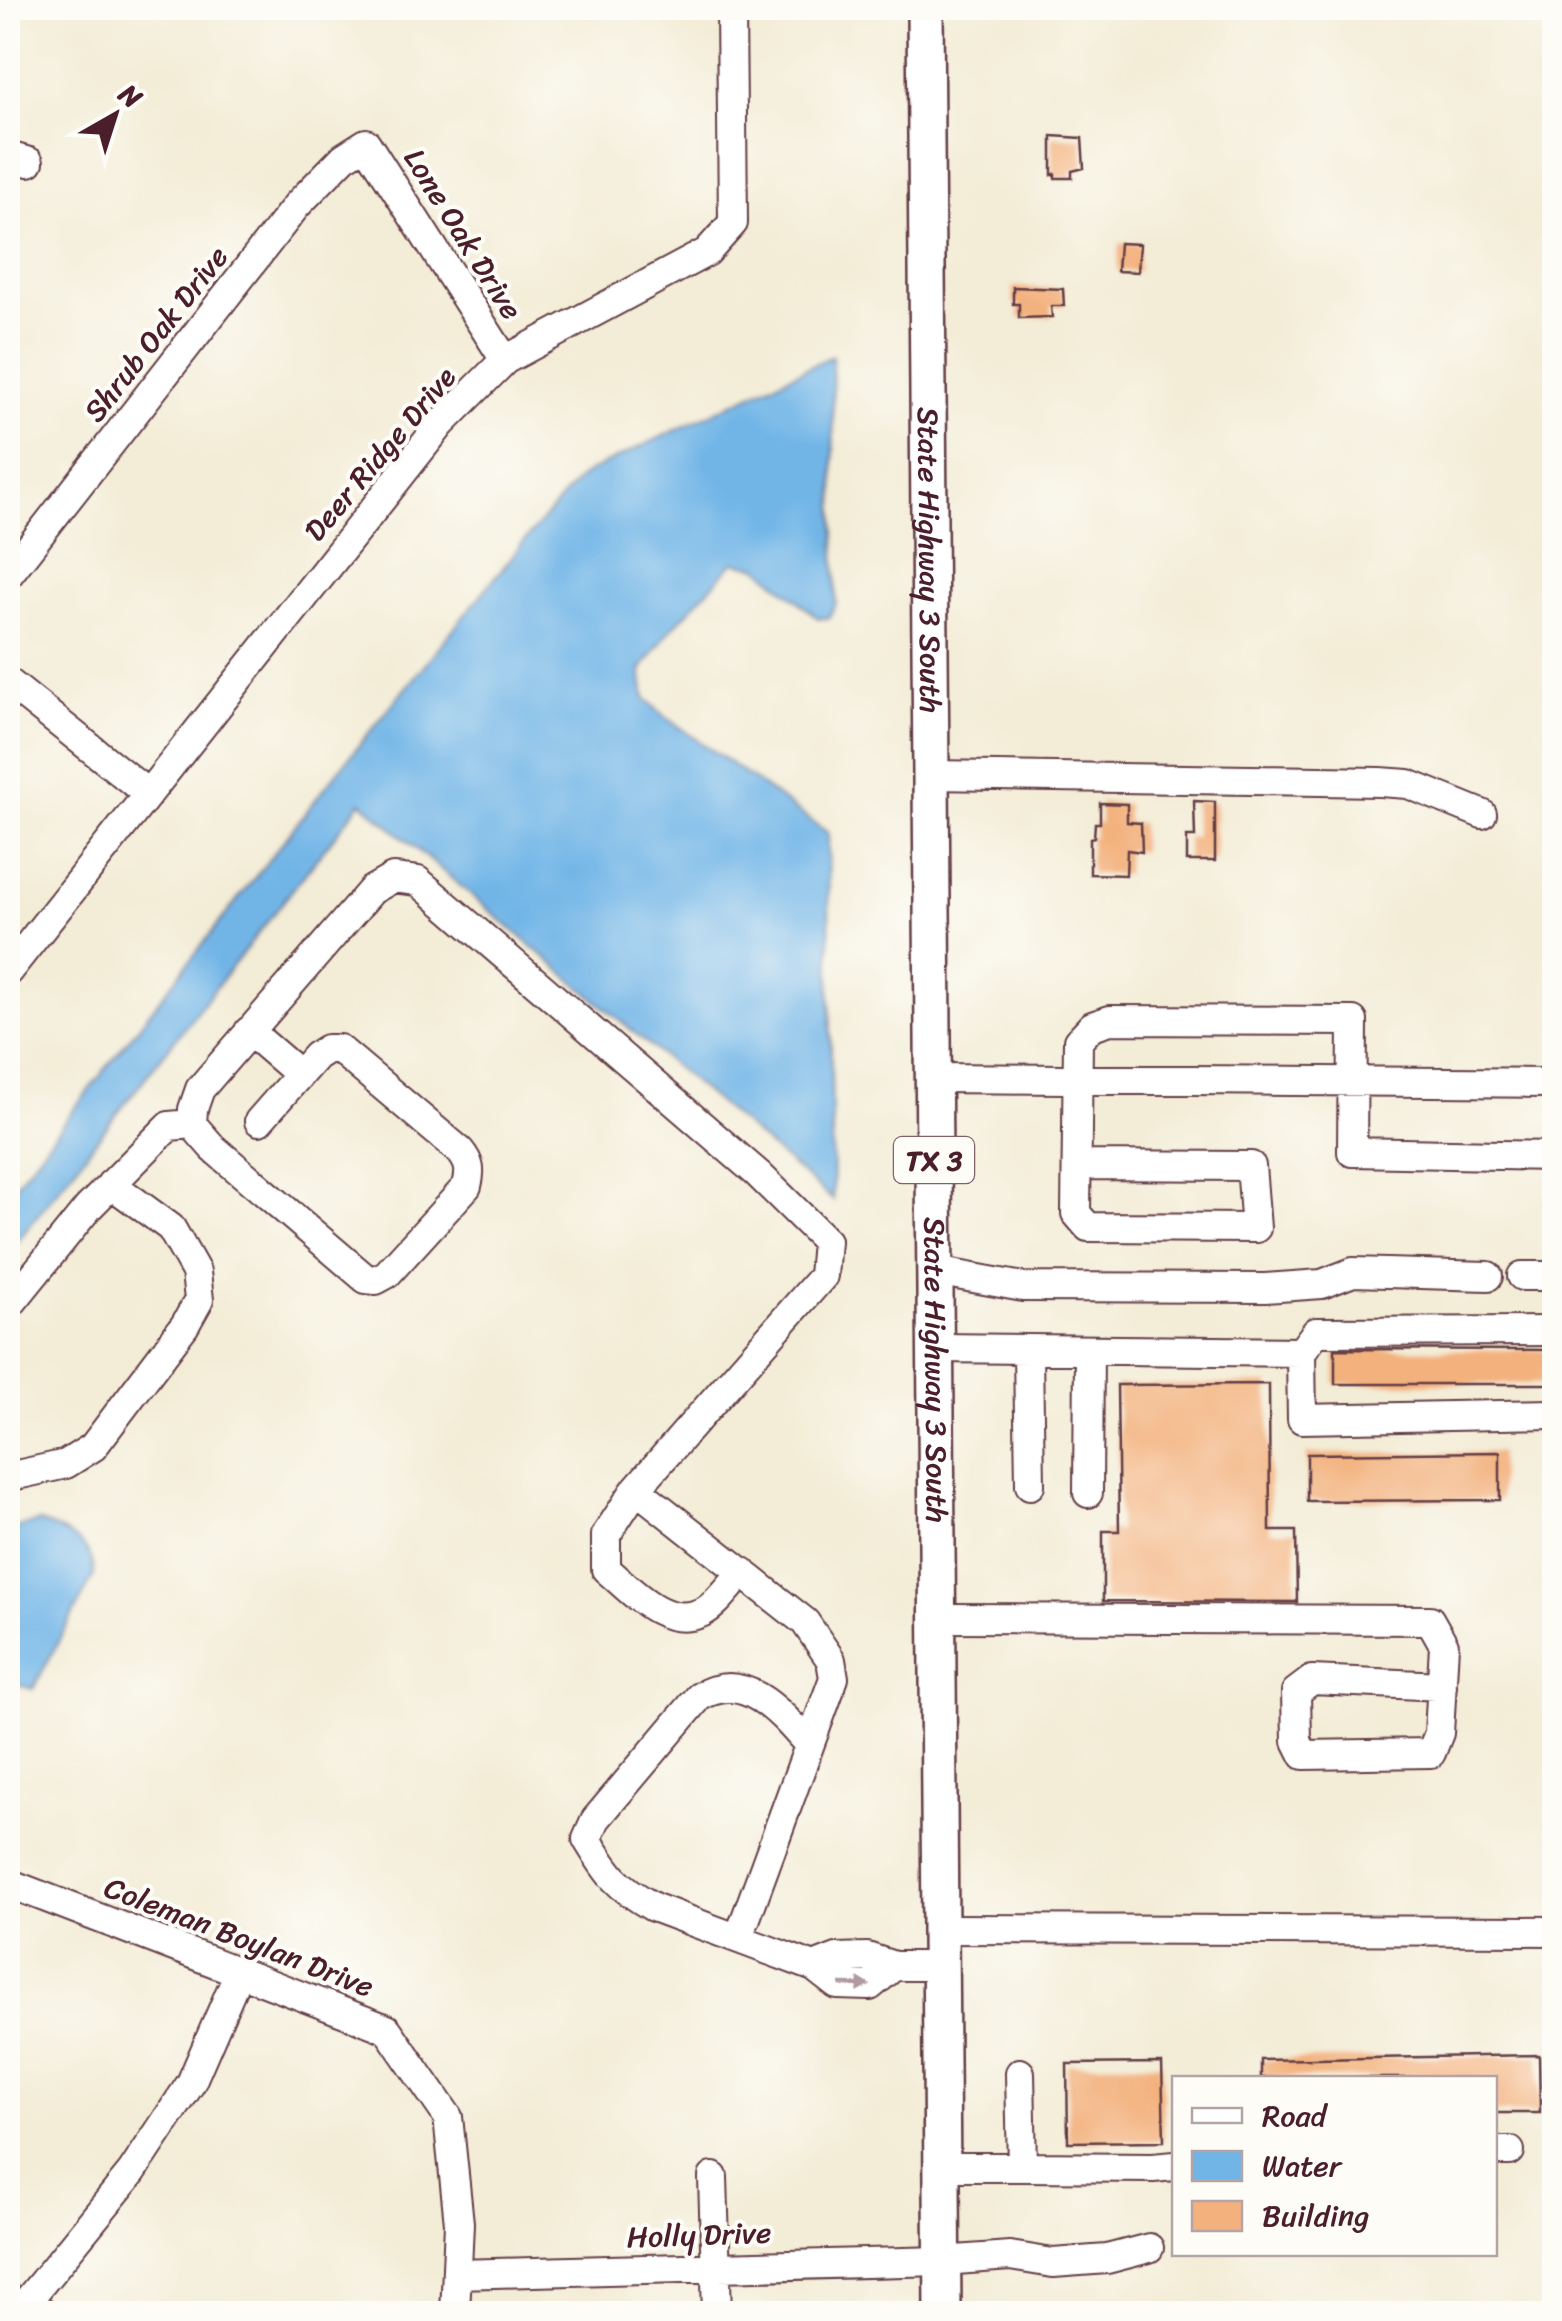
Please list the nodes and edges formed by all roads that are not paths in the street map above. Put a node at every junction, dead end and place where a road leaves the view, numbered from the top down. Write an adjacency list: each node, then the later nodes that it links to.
1 (731, 8): 4 (street, Deer Ridge Drive)
2 (925, 8): 7 (main road, State Highway 3 South / TX 3)
3 (366, 143): 4 (street, Lone Oak Drive); 5 (street, Shrub Oak Drive)
4 (505, 360): 8 (street, Deer Ridge Drive)
5 (8, 576)
6 (8, 682): 8 (street)
7 (931, 774): 9 (street); 13 (main road, State Highway 3 South / TX 3)
8 (148, 794): 10 (street, Deer Ridge Drive)
9 (1482, 814)
10 (8, 972)
11 (249, 1031): 12 (street); 18 (street); 35 (street)
12 (299, 1074): 17 (street); 18 (street)
13 (933, 1078): 14 (street); 22 (main road, State Highway 3 South / TX 3)
14 (1077, 1079): 15 (street); 15 (street); 20 (street)
15 (1352, 1080): 16 (street); 19 (street)
16 (1554, 1082)
17 (260, 1120)
18 (192, 1124): 21 (street)
19 (1554, 1156)
20 (1077, 1165): 20 (street)
21 (111, 1184): 26 (street); 33 (street)
22 (935, 1270): 23 (street); 28 (main road, State Highway 3 South / TX 3)
23 (1488, 1276)
24 (1522, 1276): 25 (street)
25 (1554, 1276)
26 (8, 1307)
27 (1554, 1332): 31 (street)
28 (936, 1348): 29 (street); 38 (main road, State Highway 3 South / TX 3)
29 (1028, 1351): 30 (street); 34 (street)
30 (1089, 1351): 31 (street); 36 (street)
31 (1301, 1352): 32 (street)
32 (1554, 1414)
33 (8, 1477)
34 (1030, 1485)
35 (636, 1489): 37 (street); 37 (street)
36 (1088, 1494)
37 (743, 1572): 40 (street)
38 (938, 1618): 39 (street); 42 (main road, State Highway 3 South / TX 3)
39 (1442, 1686): 39 (street)
40 (810, 1745): 44 (street); 44 (street)
41 (8, 1884): 46 (street, Coleman Boylan Drive)
42 (940, 1929): 43 (street); 45 (main road, State Highway 3 South / TX 3)
43 (1554, 1931)
44 (739, 1938): 45 (street)
45 (940, 1966): 50 (main road, State Highway 3 South / TX 3)
46 (238, 1972): 55 (street, Coleman Boylan Drive); 56 (street)
47 (1020, 2073): 48 (street)
48 (1022, 2166): 49 (street); 50 (street)
49 (1172, 2166)
50 (942, 2167): 53 (main road, State Highway 3 South / TX 3)
51 (713, 2178): 54 (street)
52 (1149, 2248): 53 (street, Holly Drive)
53 (942, 2261): 54 (street, Holly Drive); 59 (main road, State Highway 3 South / TX 3)
54 (716, 2267): 55 (street, Holly Drive); 58 (street)
55 (457, 2274): 57 (street, Coleman Boylan Drive)
56 (45, 2314)
57 (455, 2314)
58 (716, 2314)
59 (943, 2314)

